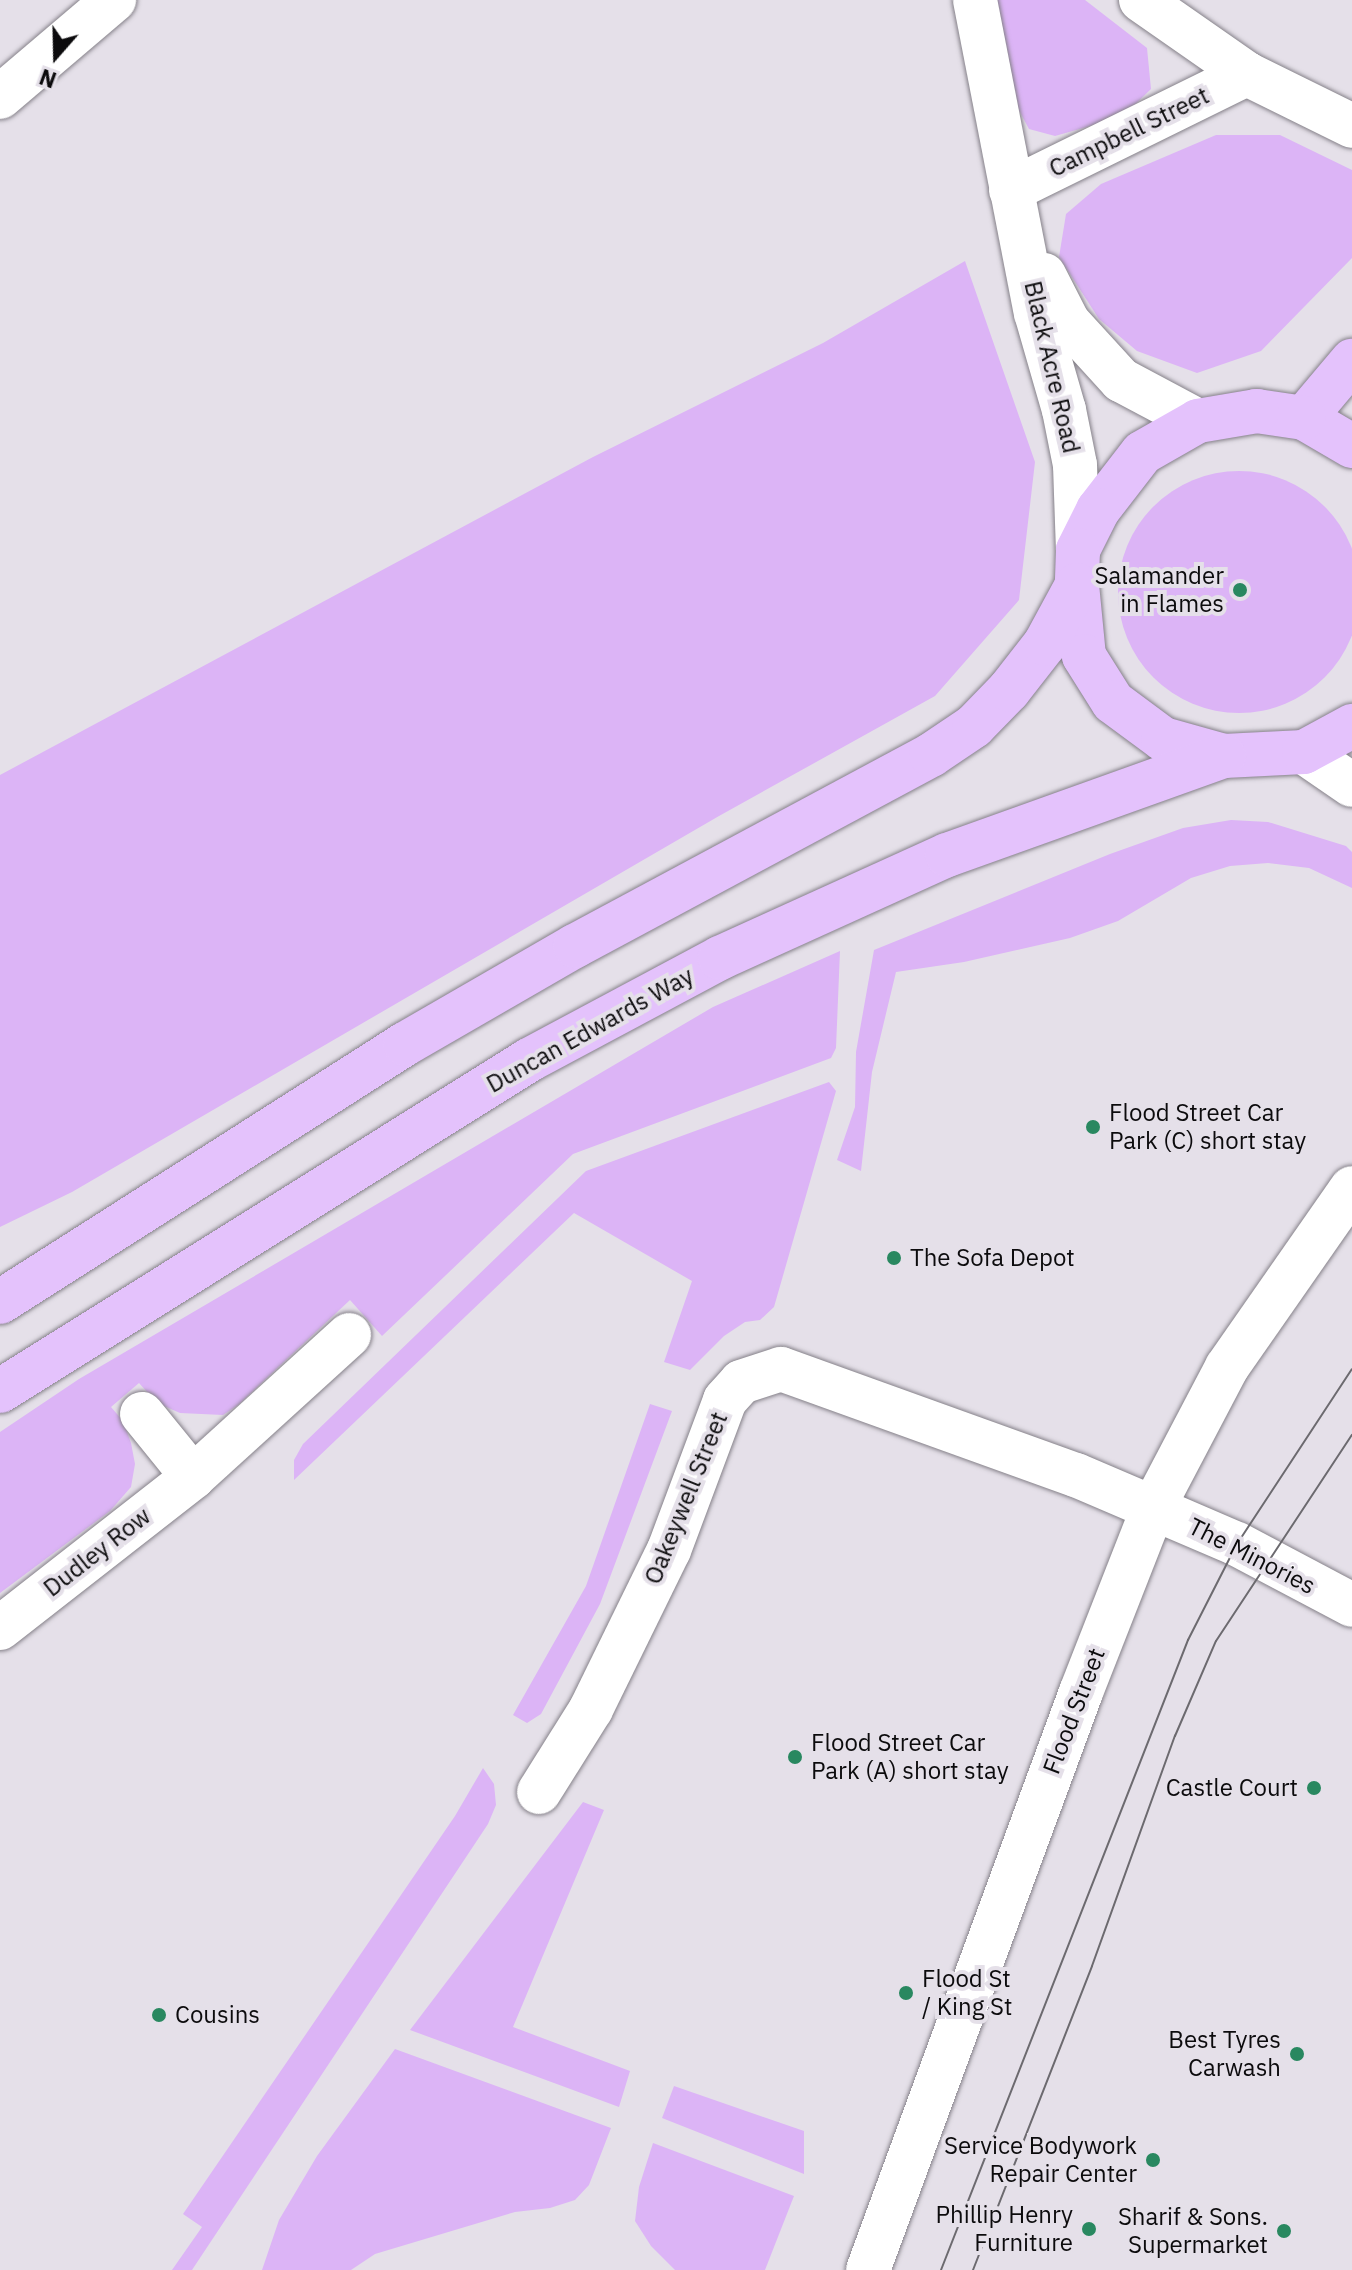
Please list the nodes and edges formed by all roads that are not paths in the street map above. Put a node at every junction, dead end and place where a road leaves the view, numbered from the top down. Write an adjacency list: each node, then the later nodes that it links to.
1 (114, 0): 5 (street)
2 (975, 0): 7 (street, Black Acre Road)
3 (1141, 0): 4 (street)
4 (1247, 74): 6 (street); 7 (street, Campbell Street)
5 (0, 97)
6 (1352, 126)
7 (1011, 190): 8 (street, Black Acre Road)
8 (1023, 233): 11 (street, Black Acre Road); 13 (street, Black Acre Road)
9 (1352, 361): 10 (highway)
10 (1304, 418): 11 (highway); 12 (highway)
11 (1198, 421): 13 (highway)
12 (1352, 446)
13 (1077, 567): 16 (highway); 19 (highway)
14 (1352, 726): 15 (highway)
15 (1304, 752): 16 (highway); 17 (street)
16 (1224, 756): 21 (highway, Duncan Edwards Way)
17 (1352, 785)
18 (1352, 1188): 24 (street, Flood Street)
19 (0, 1302)
20 (349, 1335): 23 (street, Dudley Row)
21 (0, 1391)
22 (142, 1414): 23 (street)
23 (193, 1477): 26 (street, Dudley Row)
24 (1153, 1508): 25 (street, The Minories); 27 (street, Oakeywell Street); 28 (street, Flood Street)
25 (1352, 1605)
26 (0, 1628)
27 (539, 1792)
28 (868, 2270)

